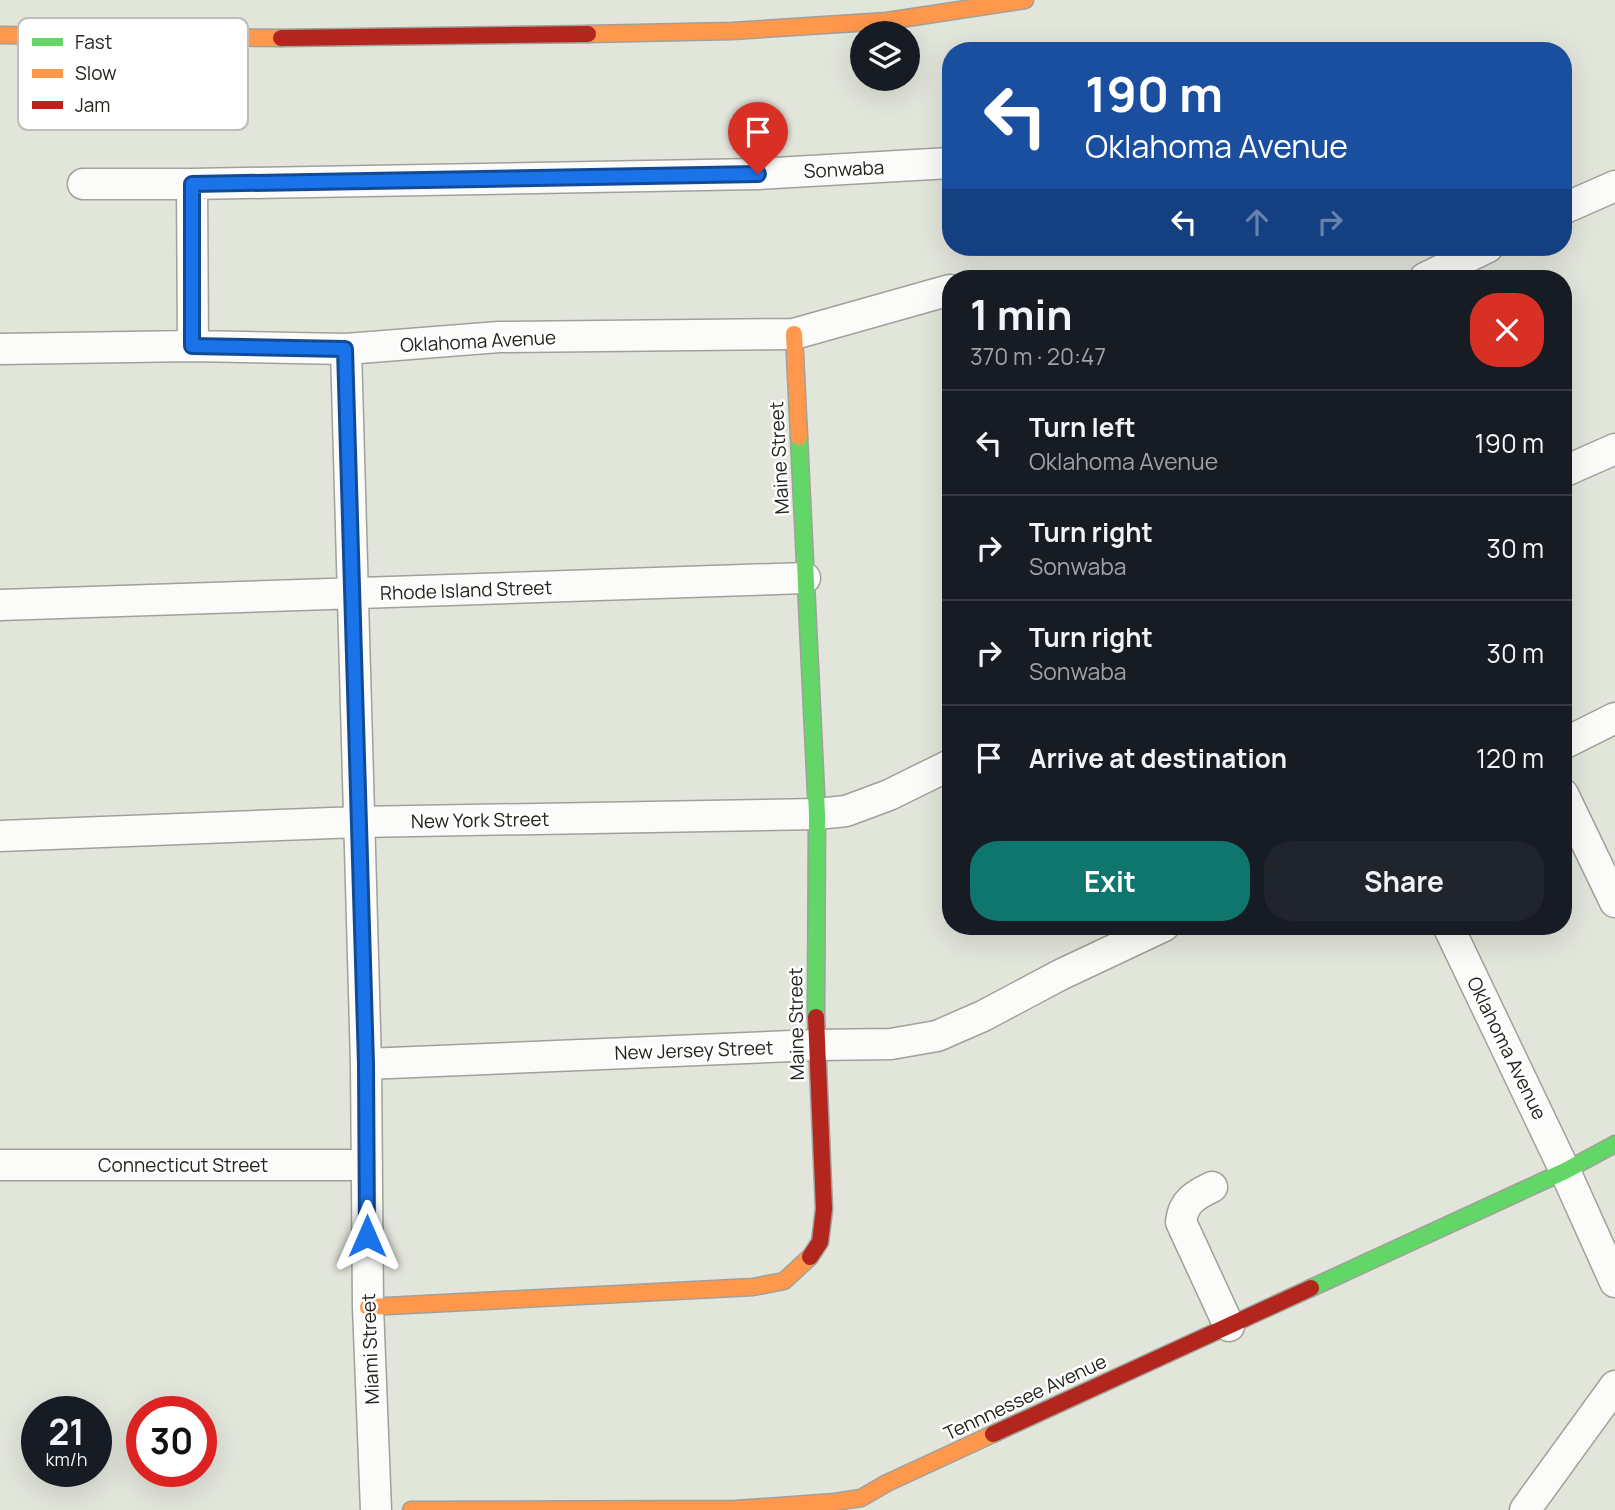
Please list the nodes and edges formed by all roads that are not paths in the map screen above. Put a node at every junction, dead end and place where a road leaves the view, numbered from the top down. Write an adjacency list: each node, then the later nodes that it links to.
1 (1025, 0): 4 (street)
2 (0, 35): 3 (street)
3 (18, 35)
4 (248, 37)
5 (942, 163): 7 (street, Sonwaba)
6 (83, 184): 7 (street, Sonwaba)
7 (192, 184): 14 (street)
8 (1615, 186): 9 (street)
9 (1572, 205)
10 (1470, 256): 11 (street)
11 (1441, 270)
12 (942, 292): 13 (street, Oklahoma Avenue)
13 (794, 334): 16 (street, Oklahoma Avenue); 19 (street, Maine Street)
14 (192, 346): 15 (street, Oklahoma Avenue); 16 (street, Oklahoma Avenue)
15 (0, 349)
16 (345, 349): 20 (street, Miami Street)
17 (1615, 449): 18 (street)
18 (1572, 468)
19 (805, 578): 20 (street, Rhode Island Street); 26 (street, Maine Street)
20 (354, 594): 21 (street, Rhode Island Street); 27 (street, Miami Street)
21 (0, 605)
22 (1615, 718): 23 (street)
23 (1572, 740)
24 (942, 769): 26 (street, New York Street)
25 (1572, 813): 29 (street)
26 (817, 814): 27 (street, New York Street); 32 (street, Maine Street)
27 (358, 822): 28 (street, New York Street); 33 (street, Miami Street)
28 (0, 836)
29 (1615, 902)
30 (1145, 935): 32 (street, New Jersey Street)
31 (1452, 935): 37 (street, Oklahoma Avenue)
32 (816, 1045): 33 (street, New Jersey Street); 40 (street, Maine Street)
33 (366, 1064): 36 (street, Miami Street)
34 (1615, 1144): 37 (street, Tennnessee Avenue)
35 (0, 1164): 36 (street, Connecticut Street)
36 (367, 1165): 40 (street, Miami Street)
37 (1565, 1171): 39 (street, Oklahoma Avenue); 41 (street, Tennnessee Avenue)
38 (1212, 1187): 41 (street)
39 (1615, 1282)
40 (368, 1307): 44 (street, Miami Street)
41 (1229, 1326): 43 (street, Tennnessee Avenue)
42 (1615, 1386): 46 (street)
43 (736, 1509): 45 (street, Tennnessee Avenue)
44 (376, 1510)
45 (411, 1510)
46 (1525, 1510)

